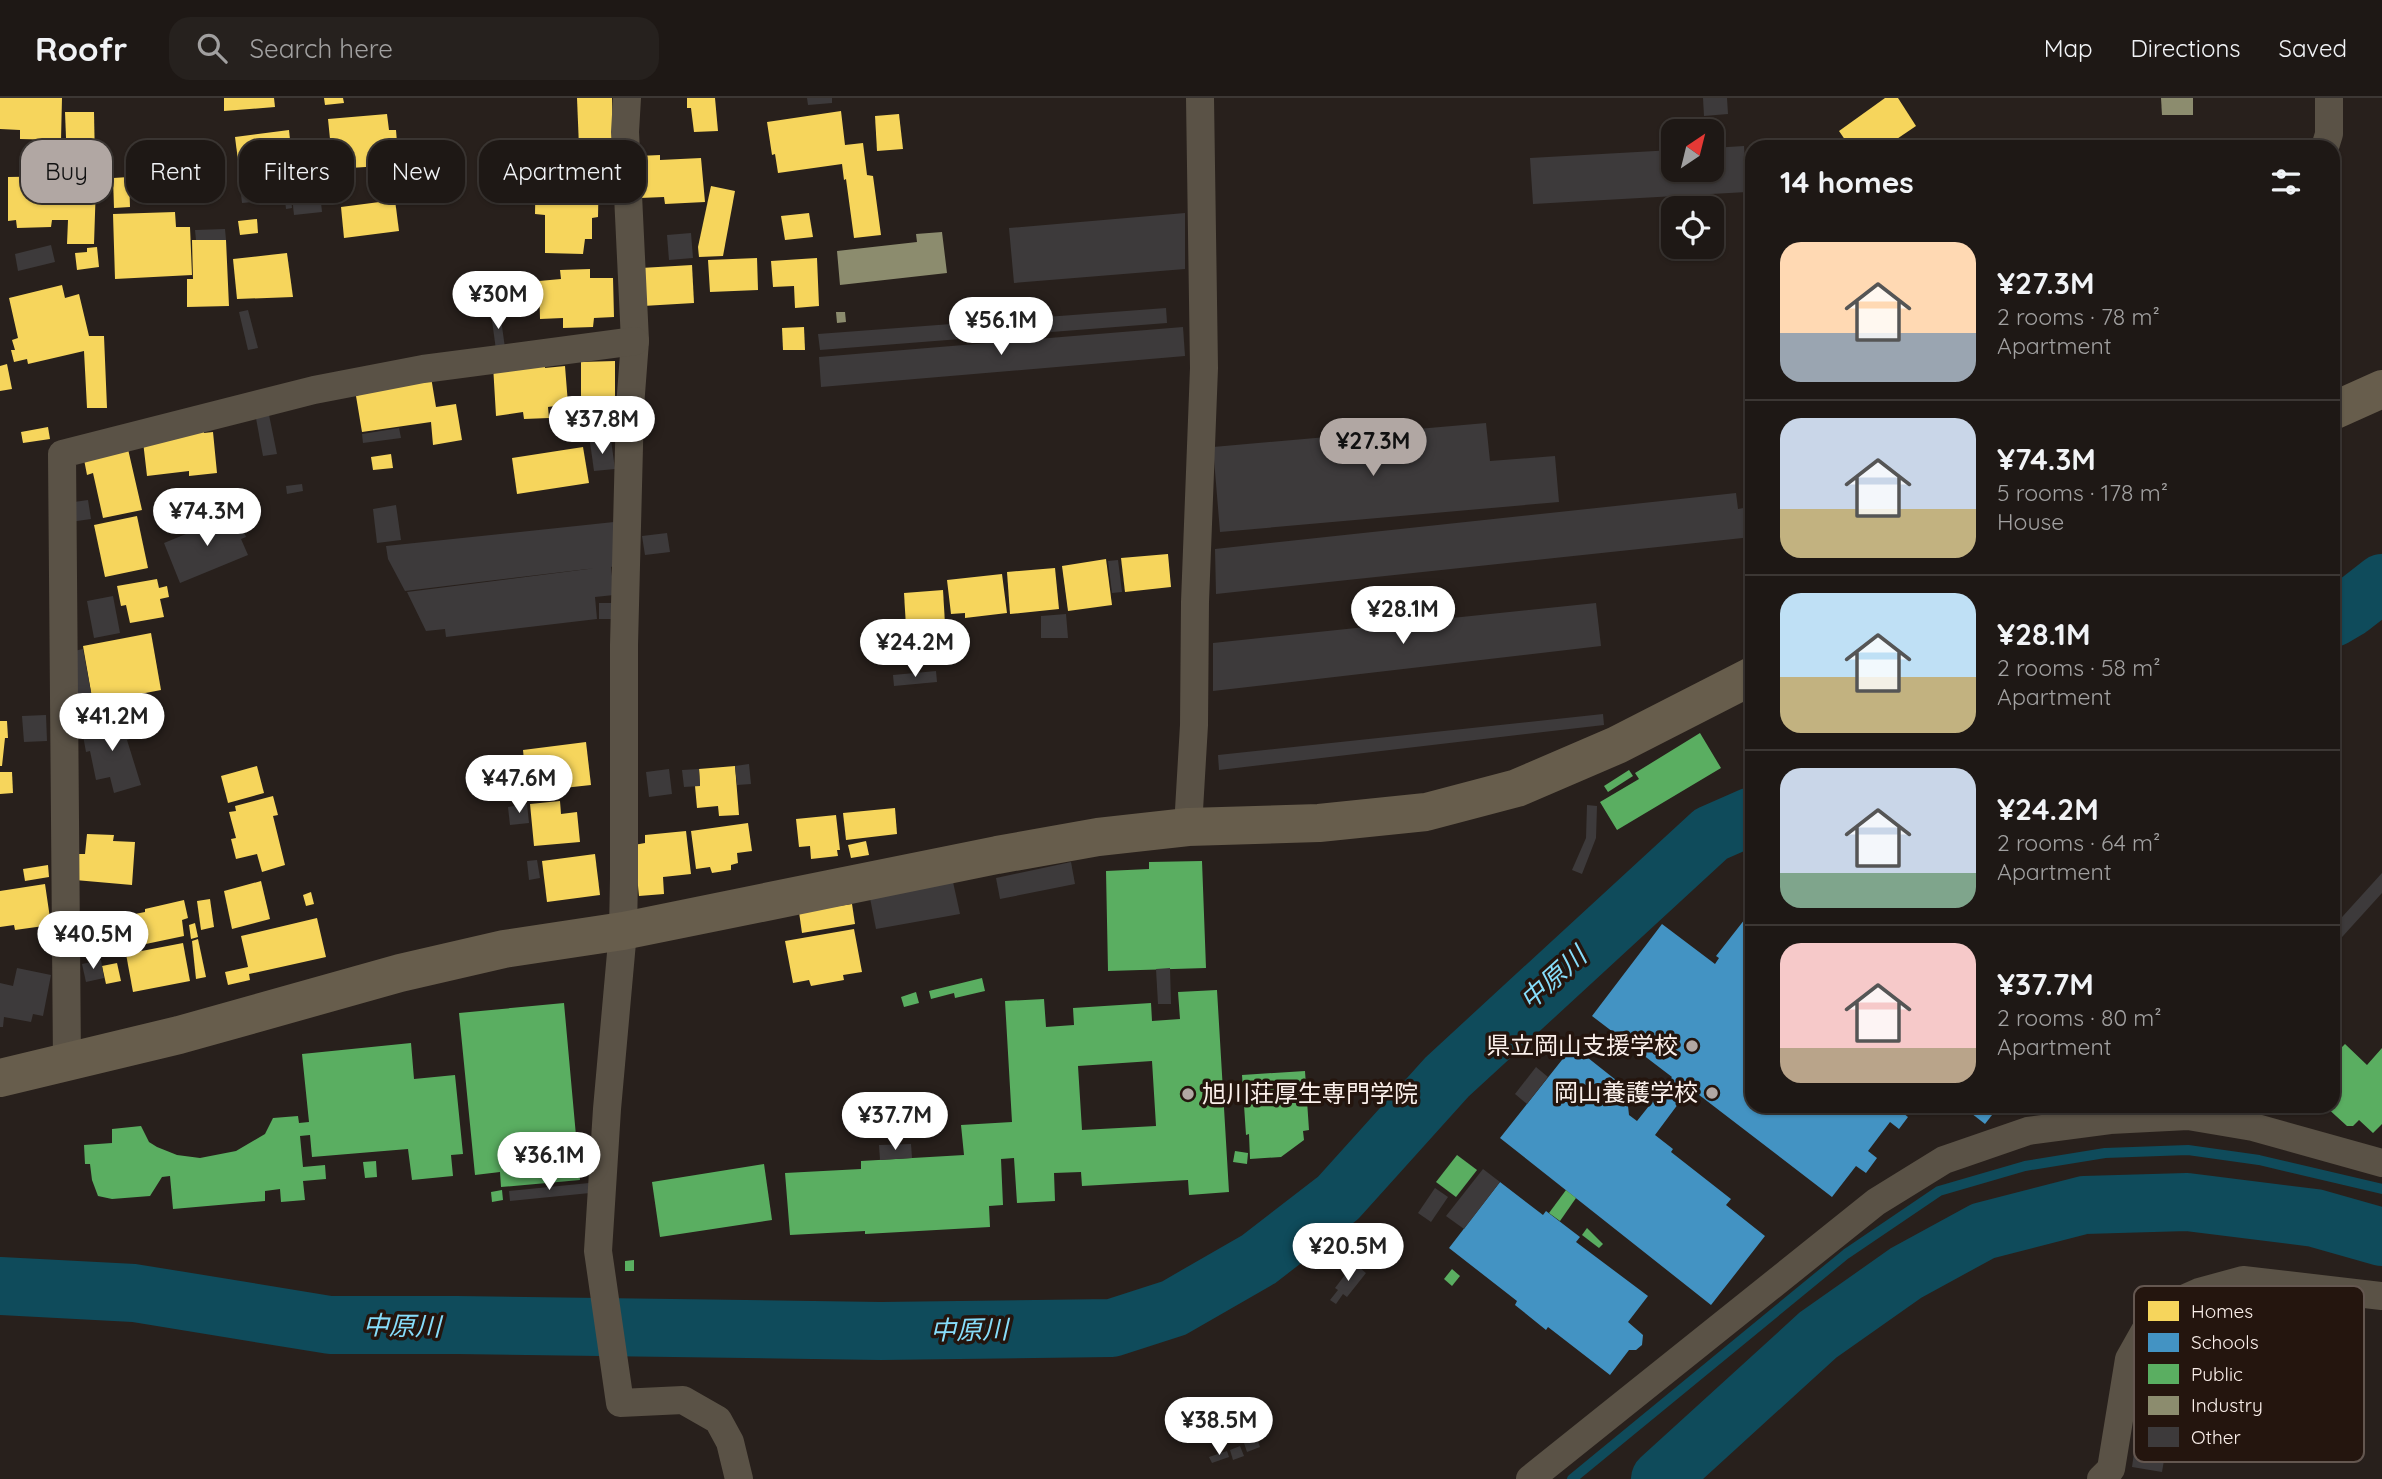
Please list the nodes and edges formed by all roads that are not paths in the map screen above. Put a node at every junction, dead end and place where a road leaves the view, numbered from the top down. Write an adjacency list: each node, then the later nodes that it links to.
1 (627, 98): 5 (street)
2 (1200, 98): 9 (street)
3 (2329, 98): 4 (street)
4 (2327, 140)
5 (635, 341): 10 (street); 11 (street)
6 (2382, 389): 7 (street)
7 (2340, 408)
8 (1745, 680): 9 (street)
9 (1188, 827): 10 (street)
10 (622, 931): 11 (street); 19 (street)
11 (67, 1063): 12 (street)
12 (0, 1078)
13 (2382, 1163): 20 (street)
14 (2221, 1286): 15 (street)
15 (2295, 1286)
16 (2364, 1294): 17 (street)
17 (2382, 1296)
18 (2134, 1350): 21 (street)
19 (739, 1479)
20 (1530, 1479)
21 (2101, 1479)

